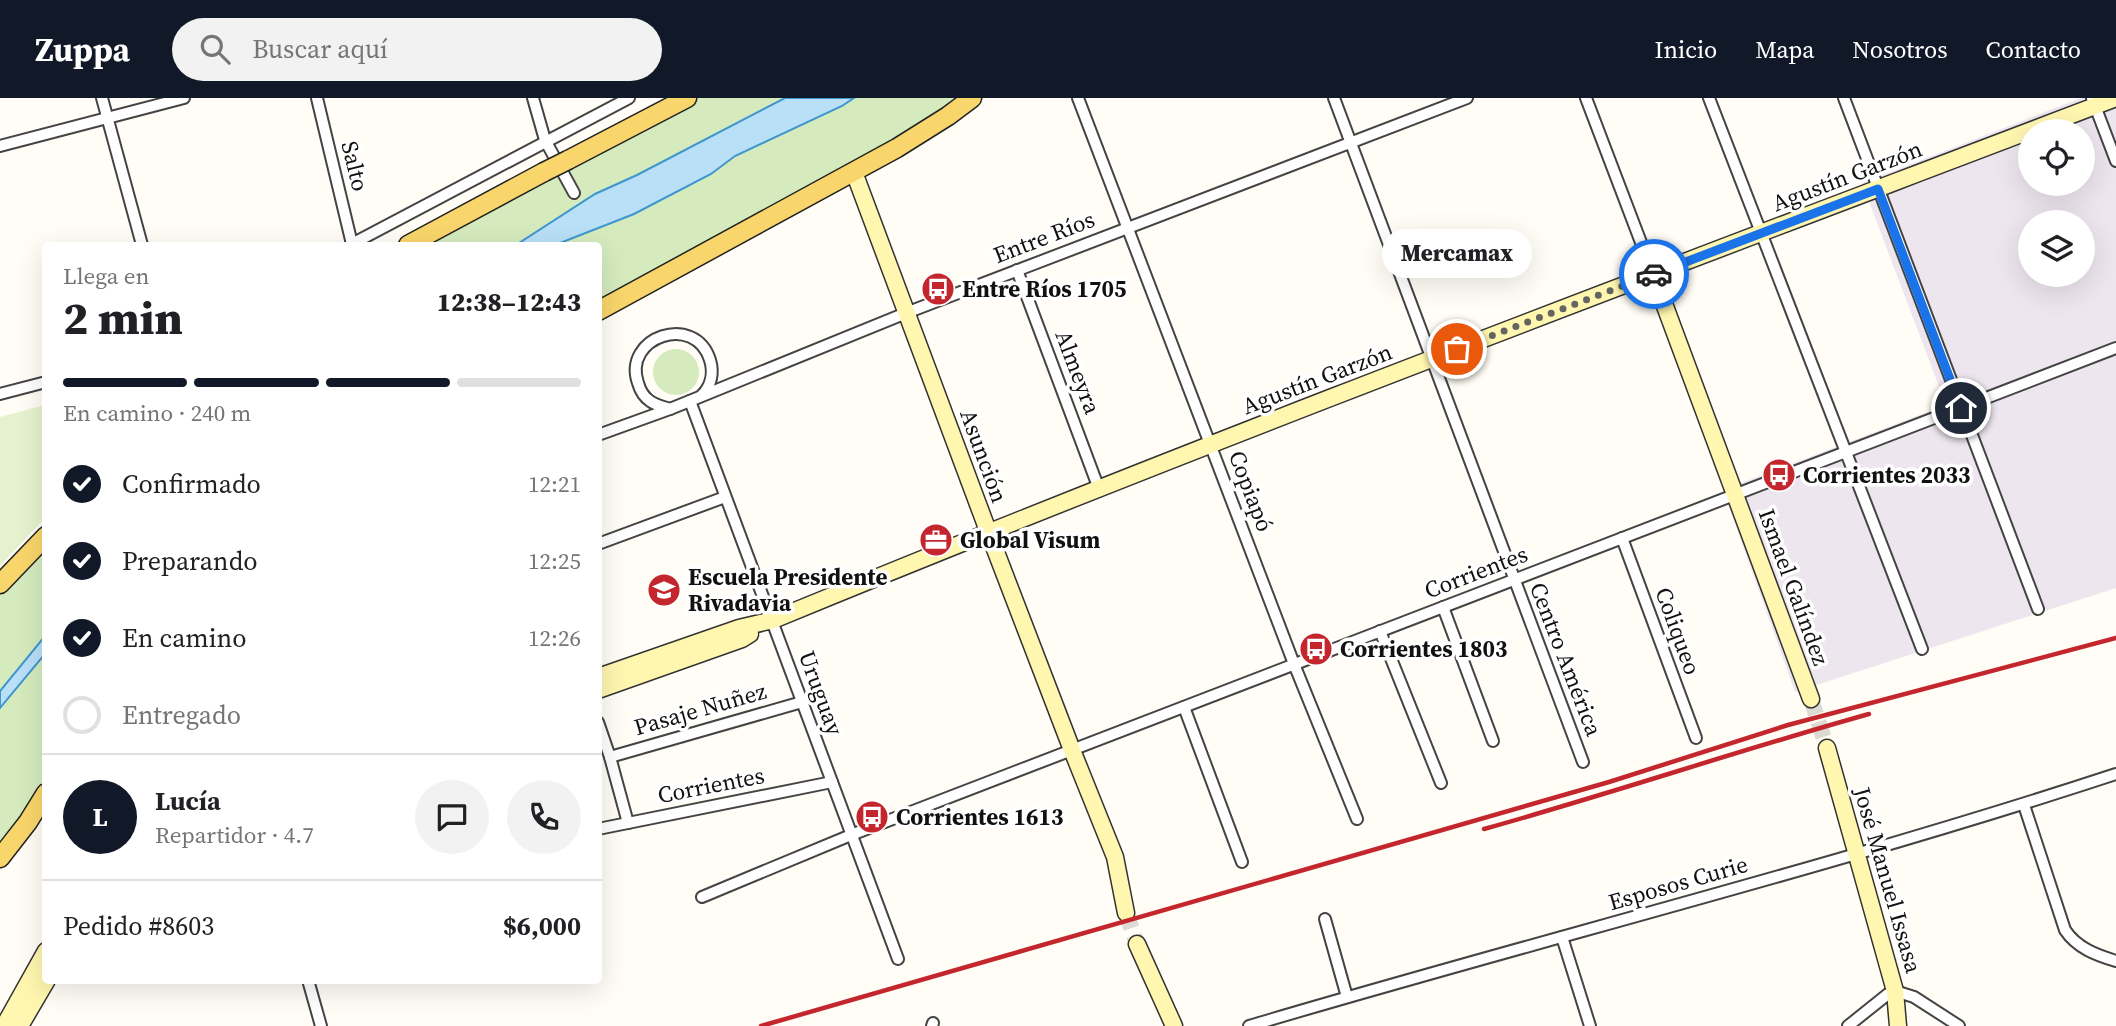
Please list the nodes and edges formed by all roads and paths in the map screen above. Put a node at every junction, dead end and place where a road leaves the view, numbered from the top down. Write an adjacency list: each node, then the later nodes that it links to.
1 (102, 98): 18 (street)
2 (184, 98): 18 (street)
3 (317, 98): 29 (street, Salto)
4 (533, 98): 19 (street)
5 (629, 98): 19 (street)
6 (687, 98): 31 (main road, bridge)
7 (972, 98): 17 (main road)
8 (983, 98): 17 (main road)
9 (1078, 98): 26 (street, Copiapó)
10 (1334, 98): 20 (street, Centro América)
11 (1467, 98): 20 (street, Entre Ríos)
12 (1586, 98): 33 (street, Ismael Galíndez)
13 (1709, 98): 27 (street)
14 (1844, 98): 24 (street)
15 (2116, 99): 16 (main road, Agustín Garzón)
16 (2094, 102): 22 (street); 24 (main road, Agustín Garzón)
17 (948, 116): 23 (main road)
18 (107, 119): 21 (street); 28 (street)
19 (545, 141): 25 (street); 30 (street)
20 (1350, 142): 26 (street, Entre Ríos); 37 (street, Centro América)
21 (0, 146)
22 (2116, 161)
23 (854, 172): 34 (main road); 35 (main road, Asunción)
24 (1878, 189): 27 (main road, Agustín Garzón); 42 (street)
25 (574, 193)
26 (1128, 227): 32 (street, Entre Ríos); 45 (street, Copiapó)
27 (1761, 233): 33 (main road, Agustín Garzón); 46 (street)
28 (141, 242)
29 (351, 242)
30 (355, 242)
31 (414, 242)
32 (1017, 270): 35 (street, Entre Ríos); 47 (street, Almeyra)
33 (1653, 274): 37 (main road, Agustín Garzón); 48 (main road, Ismael Galíndez)
34 (602, 309)
35 (906, 313): 40 (street, Entre Ríos); 50 (main road, Asunción)
36 (2116, 348): 42 (street, Corrientes)
37 (1431, 359): 45 (main road, Agustín Garzón); 54 (street, Centro América)
38 (42, 383): 39 (street)
39 (0, 394)
40 (702, 396): 41 (street, Entre Ríos); 43 (street)
41 (690, 401): 43 (street, Entre Ríos); 49 (street, Uruguay)
42 (1961, 408): 46 (street, Corrientes); 57 (street)
43 (670, 409): 44 (street, Entre Ríos)
44 (602, 434)
45 (1210, 445): 47 (main road, Agustín Garzón); 61 (street, Copiapó)
46 (1846, 452): 48 (street, Corrientes); 60 (street)
47 (1099, 489): 50 (main road, Agustín Garzón)
48 (1736, 494): 51 (street, Corrientes); 64 (main road, Ismael Galíndez)
49 (725, 497): 53 (street); 58 (street, Uruguay)
50 (988, 531): 58 (main road, Agustín Garzón); 71 (main road, Asunción)
51 (1622, 538): 54 (street, Corrientes); 68 (street, Coliqueo)
52 (42, 540): 55 (main road)
53 (602, 543)
54 (1514, 580): 56 (street, Corrientes); 73 (street, Centro América)
55 (0, 584)
56 (1443, 607): 59 (street, Corrientes); 69 (street)
57 (2038, 609)
58 (773, 620): 62 (main road, Agustín Garzón); 63 (main road, Agustín Garzón); 65 (street, Uruguay)
59 (1380, 632): 61 (street, Corrientes); 76 (street)
60 (1922, 649)
61 (1294, 664): 66 (street, Corrientes); 79 (street, Copiapó)
62 (602, 676)
63 (602, 689)
64 (1811, 699)
65 (802, 702): 72 (street, Pasaje Nuñez); 75 (street, Uruguay)
66 (1184, 707): 71 (street, Corrientes); 85 (street)
67 (602, 734): 72 (street)
68 (1696, 737)
69 (1493, 741)
70 (1827, 748): 83 (main road, José Manuel Issasa)
71 (1072, 750): 82 (street, Corrientes); 87 (main road, Asunción)
72 (610, 757): 80 (street)
73 (1583, 762)
74 (2116, 774): 78 (street, Esposos Curie)
75 (832, 782): 80 (street, Corrientes); 82 (street, Uruguay)
76 (1441, 783)
77 (42, 799): 84 (main road)
78 (2024, 805): 83 (street, Esposos Curie); 93 (street)
79 (1357, 819)
80 (628, 823): 81 (street, Corrientes)
81 (602, 828)
82 (851, 835): 86 (street, Corrientes); 92 (street, Uruguay)
83 (1857, 854): 89 (street, Esposos Curie); 96 (main road, José Manuel Issasa)
84 (0, 858)
85 (1242, 862)
86 (702, 897)
87 (1126, 914)
88 (1325, 919): 97 (street)
89 (1562, 937): 97 (street, Esposos Curie); 103 (street)
90 (1136, 944): 101 (main road)
91 (42, 958): 98 (main road)
92 (898, 960)
93 (2116, 961)
94 (45, 984): 99 (main road)
95 (309, 984): 100 (street)
96 (1895, 991): 104 (street); 105 (main road, José Manuel Issasa); 106 (street)
97 (1347, 997): 102 (street, Esposos Curie)
98 (4, 1026)
99 (20, 1026)
100 (321, 1026)
101 (1174, 1026)
102 (1249, 1026)
103 (1590, 1026)
104 (1848, 1026)
105 (1898, 1026)
106 (1959, 1026)

